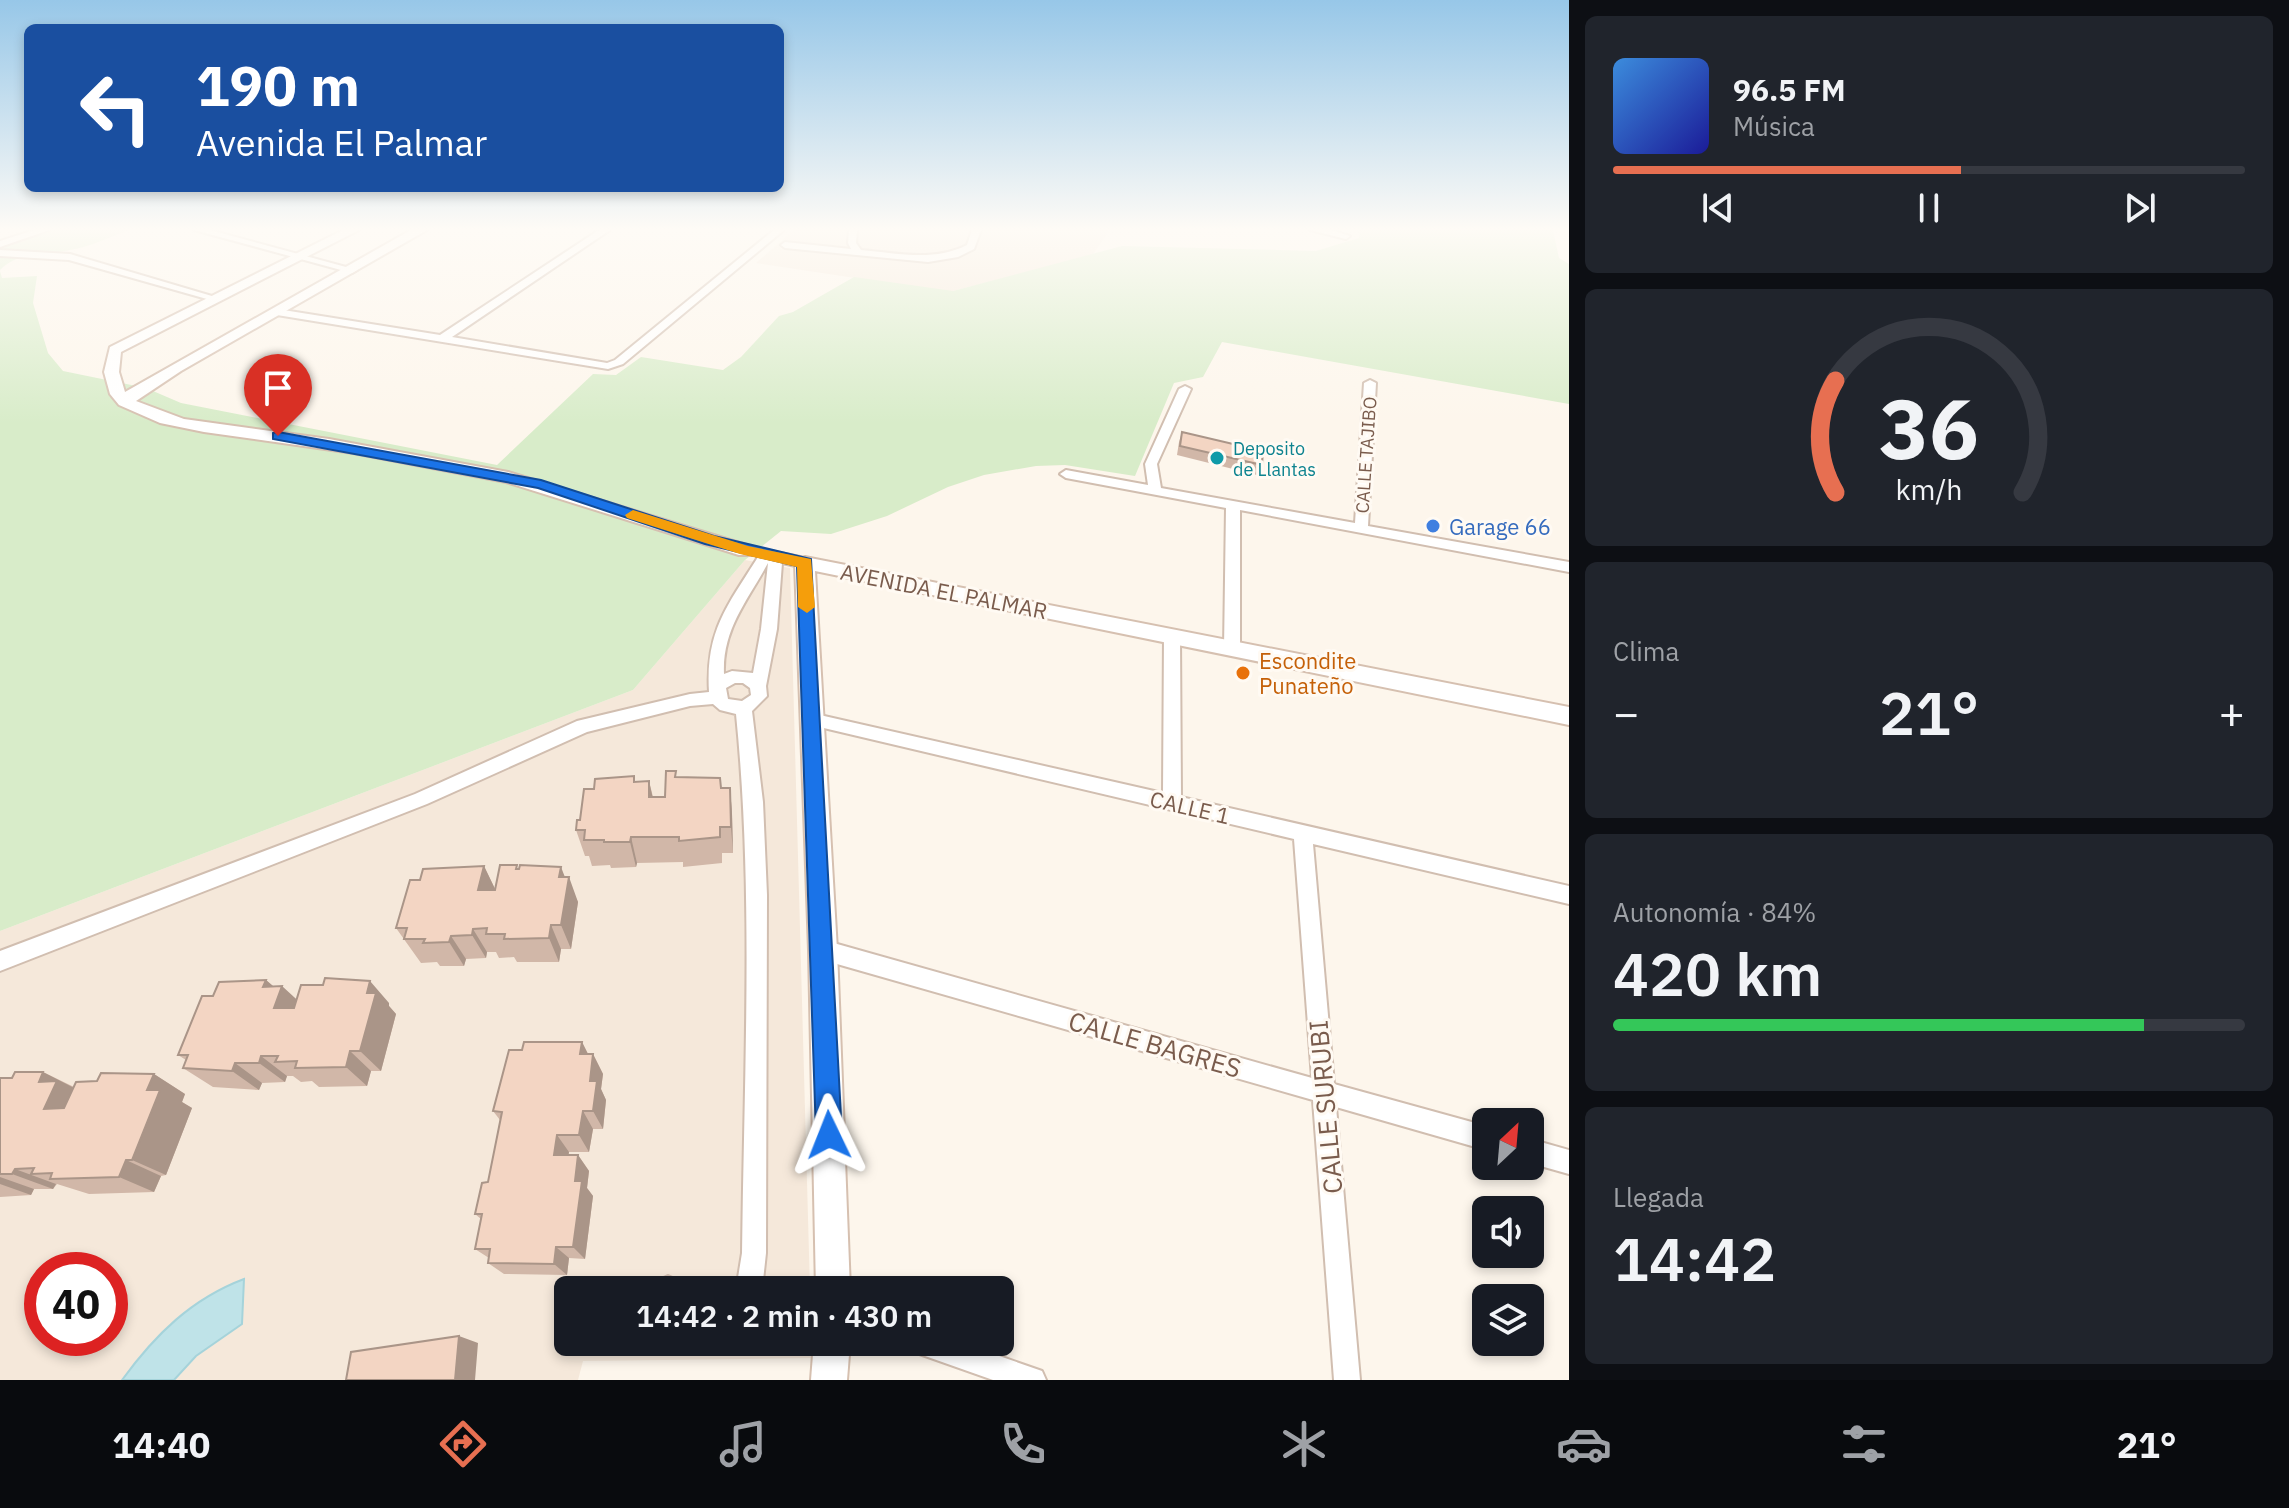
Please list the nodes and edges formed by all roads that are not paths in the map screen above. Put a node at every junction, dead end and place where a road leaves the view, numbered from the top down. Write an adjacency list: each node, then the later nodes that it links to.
1 (201, 294): 6 (street)
2 (226, 294): 6 (street)
3 (308, 294): 7 (street)
4 (509, 294): 8 (street)
5 (701, 294): 8 (street)
6 (217, 299): 11 (street)
7 (277, 312): 8 (street); 11 (street)
8 (442, 339)
9 (1370, 383): 15 (street, CALLE TAJIBO)
10 (1185, 389): 13 (street)
11 (125, 402): 16 (street, AVENIDA EL PALMAR)
12 (1066, 474): 13 (street)
13 (1155, 491): 14 (street)
14 (1233, 506): 15 (street); 21 (street)
15 (1361, 528): 19 (street)
16 (746, 551): 17 (street, AVENIDA EL PALMAR)
17 (771, 556): 18 (street, AVENIDA EL PALMAR); 22 (street); 23 (street)
18 (805, 563): 20 (street, AVENIDA EL PALMAR); 26 (street)
19 (1569, 567)
20 (1172, 637): 21 (street, AVENIDA EL PALMAR); 27 (street)
21 (1232, 649): 25 (street, AVENIDA EL PALMAR)
22 (758, 686): 23 (street); 24 (street)
23 (717, 694): 24 (street); 31 (street)
24 (744, 708): 36 (street)
25 (1569, 716)
26 (811, 719): 27 (street, CALLE 1); 30 (street)
27 (1172, 803): 28 (street, CALLE 1)
28 (1303, 833): 29 (street, CALLE 1); 32 (street, CALLE SURUBI)
29 (1569, 895)
30 (823, 950): 32 (street, CALLE BAGRES); 37 (street)
31 (0, 961)
32 (1324, 1092): 33 (street, CALLE BAGRES); 42 (street, CALLE SURUBI)
33 (1472, 1134)
34 (1544, 1155): 35 (street)
35 (1569, 1162)
36 (751, 1276)
37 (833, 1276)
38 (831, 1356): 40 (street)
39 (962, 1356): 41 (street)
40 (829, 1380)
41 (1033, 1380)
42 (1347, 1380)

